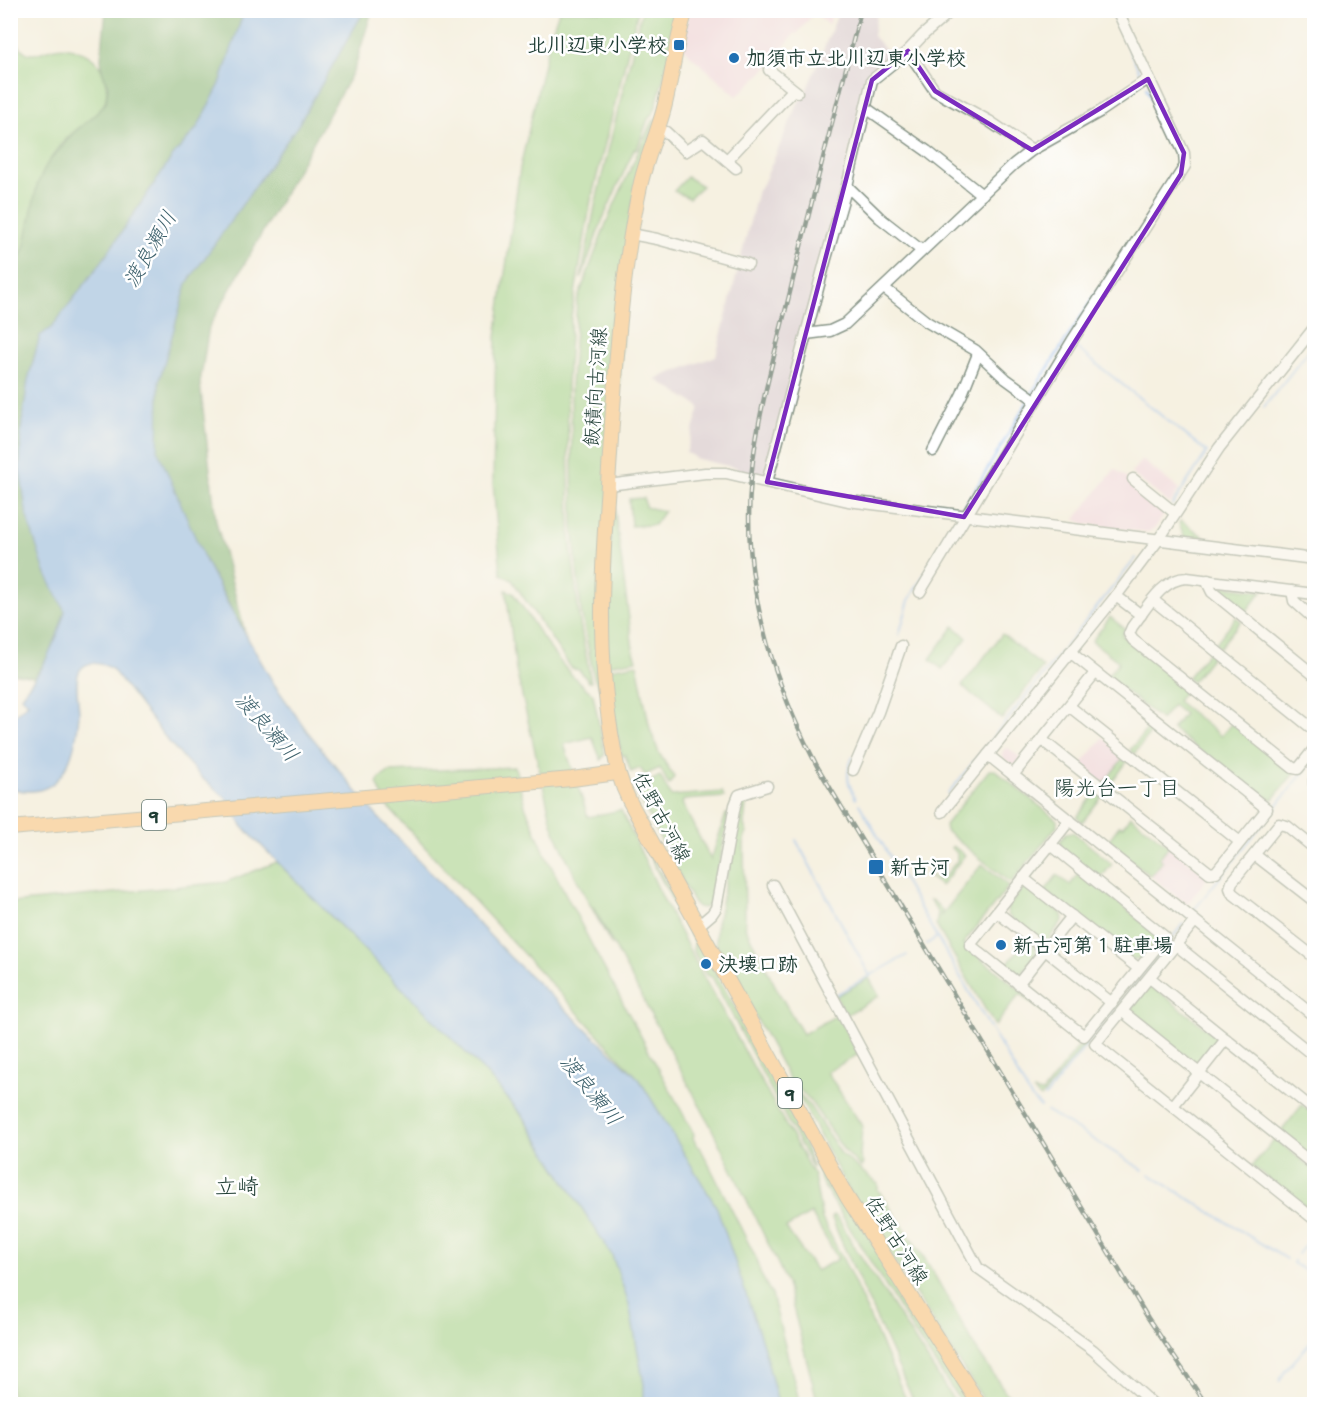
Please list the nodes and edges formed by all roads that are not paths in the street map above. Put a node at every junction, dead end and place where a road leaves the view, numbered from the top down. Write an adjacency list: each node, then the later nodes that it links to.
1 (686, 10): 8 (main road, 飯積向古河線)
2 (952, 10): 4 (street)
3 (1117, 10): 6 (street)
4 (908, 51): 7 (street); 9 (street)
5 (769, 69): 10 (street)
6 (1148, 79): 9 (street); 21 (street)
7 (866, 108): 12 (street); 13 (street)
8 (657, 130): 10 (street); 14 (main road, 飯積向古河線)
9 (1032, 150): 13 (street)
10 (727, 160): 11 (street)
11 (736, 168)
12 (847, 186): 15 (street); 19 (street)
13 (982, 195): 15 (street)
14 (631, 234): 16 (street); 25 (main road, 飯積向古河線)
15 (921, 250): 17 (street)
16 (748, 264)
17 (884, 288): 19 (street); 20 (street)
18 (1314, 328): 26 (street)
19 (806, 334): 24 (street)
20 (978, 354): 21 (street); 22 (street)
21 (1035, 400): 27 (street)
22 (933, 451)
23 (1133, 478): 26 (street)
24 (767, 482): 25 (street); 27 (street)
25 (608, 485): 48 (main road, 飯積向古河線)
26 (1175, 513): 28 (street)
27 (964, 517): 28 (street); 32 (street)
28 (1159, 540): 29 (street); 34 (street)
29 (1314, 559)
30 (1208, 580): 31 (street); 35 (street); 41 (street)
31 (1292, 591): 33 (street); 37 (street)
32 (920, 592)
33 (1314, 594)
34 (1116, 596): 36 (street); 39 (street)
35 (1153, 600): 36 (street); 43 (street)
36 (1141, 615): 45 (street)
37 (1314, 619)
38 (901, 646): 47 (street)
39 (1070, 652): 40 (street); 46 (street)
40 (1095, 673): 42 (street); 54 (street)
41 (1314, 675)
42 (1069, 706): 44 (street); 54 (street)
43 (1314, 730)
44 (1042, 740): 49 (street); 54 (street)
45 (1314, 749)
46 (988, 755): 49 (street); 51 (street)
47 (853, 770)
48 (611, 774): 53 (main road, 佐野古河線 / 9); 64 (main road, 佐野古河線 / 9)
49 (1013, 775): 52 (street)
50 (767, 786): 64 (street)
51 (942, 812)
52 (1070, 820): 55 (street); 63 (street)
53 (10, 828)
54 (1240, 842)
55 (1050, 844): 58 (street); 68 (street)
56 (1314, 848): 57 (street)
57 (1256, 855): 60 (street); 67 (street)
58 (1023, 878): 61 (street); 62 (street)
59 (773, 885): 82 (street)
60 (1314, 901)
61 (997, 912): 66 (street); 70 (street)
62 (1072, 916): 66 (street); 68 (street)
63 (1195, 921): 65 (street); 73 (street)
64 (698, 926): 81 (main road, 佐野古河線 / 9)
65 (1176, 945): 69 (street); 75 (street)
66 (1045, 950): 70 (street); 71 (street)
67 (1314, 957)
68 (1138, 968): 71 (street)
69 (1150, 978): 72 (street); 74 (street)
70 (1018, 984): 71 (street)
71 (1112, 1003)
72 (1123, 1012): 76 (street); 77 (street)
73 (1314, 1016)
74 (1226, 1039): 76 (street); 78 (street)
75 (1314, 1056)
76 (1199, 1073): 77 (street); 79 (street)
77 (1173, 1106): 80 (street)
78 (1314, 1110)
79 (1314, 1165)
80 (1314, 1219)
81 (979, 1404)
82 (1153, 1404)

